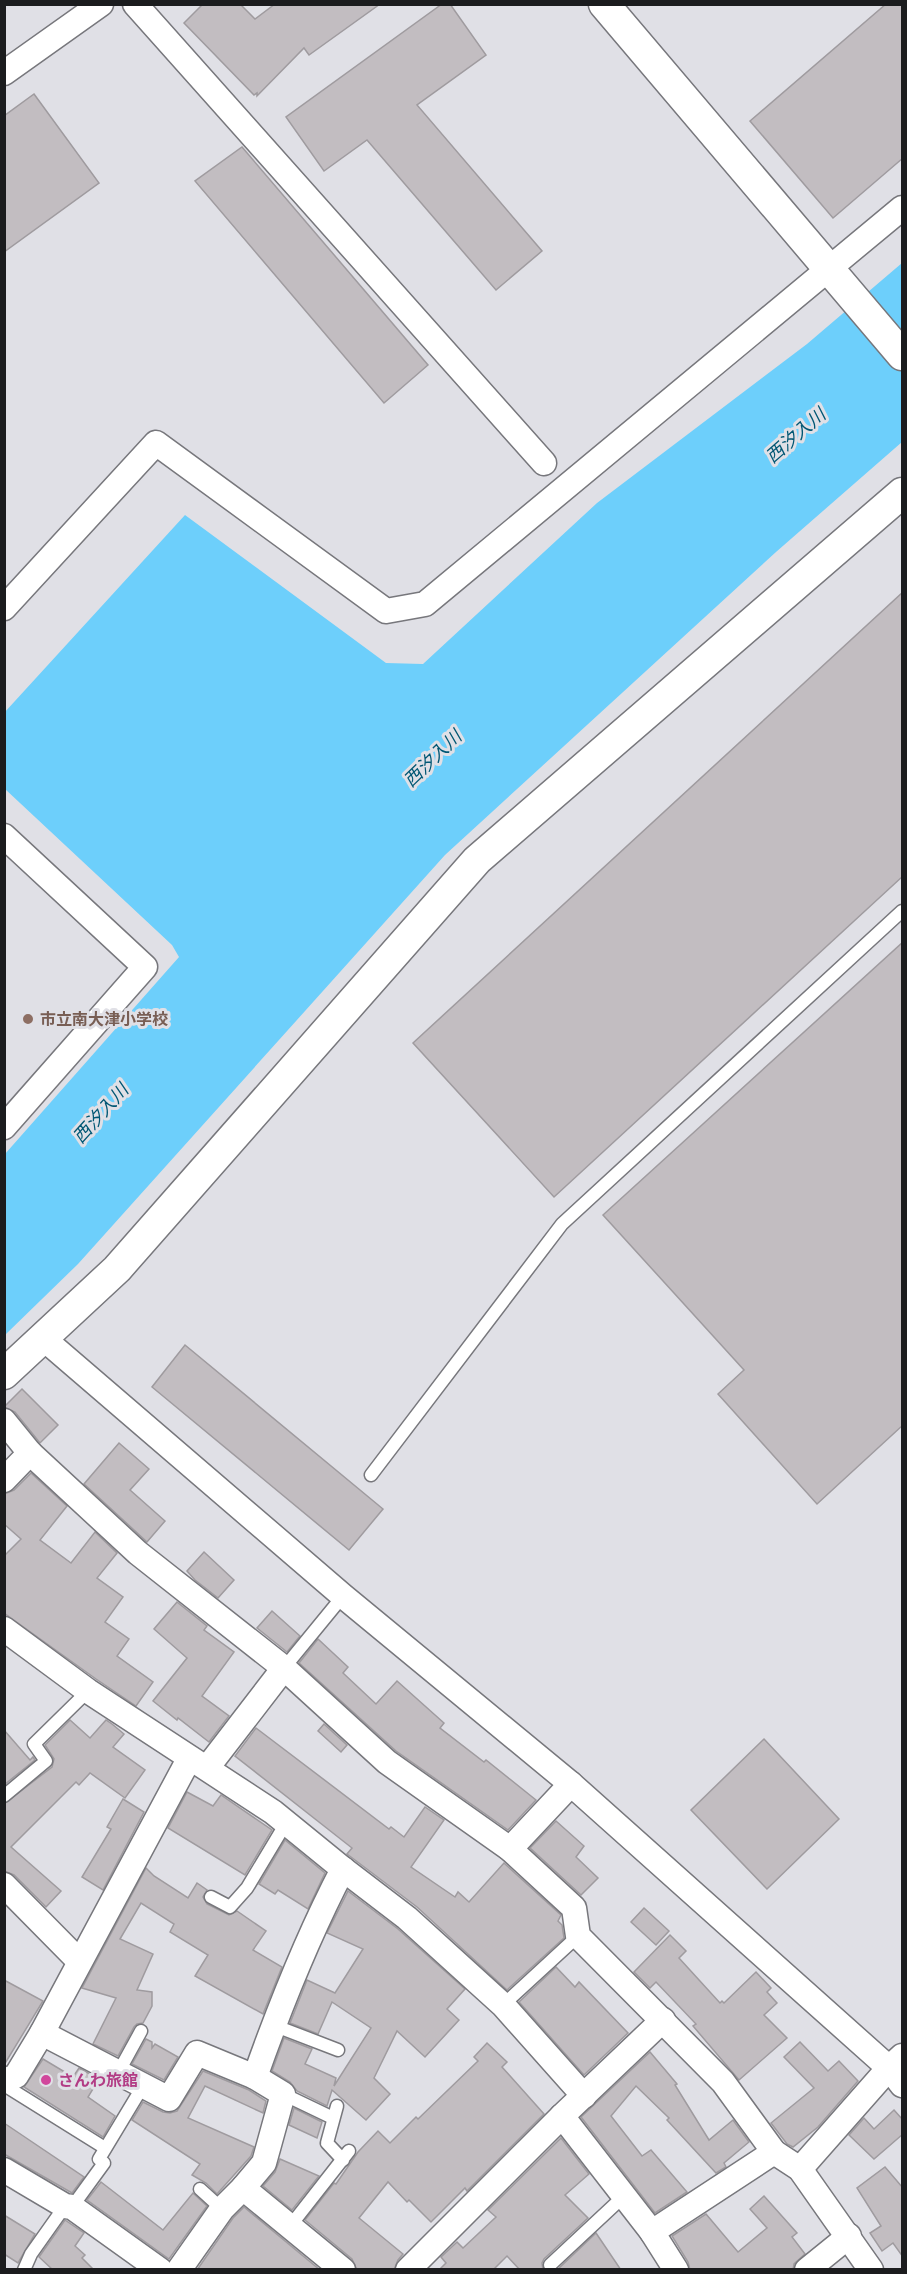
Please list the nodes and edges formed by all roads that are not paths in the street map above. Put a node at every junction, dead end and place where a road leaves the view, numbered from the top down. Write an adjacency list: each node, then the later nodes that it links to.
1 (101, 4): 4 (street)
2 (135, 4): 8 (street)
3 (604, 4): 6 (street)
4 (4, 73)
5 (903, 208): 6 (street)
6 (830, 270): 7 (street); 10 (street)
7 (903, 355)
8 (544, 463)
9 (903, 493): 14 (street)
10 (4, 608)
11 (4, 836): 13 (street)
12 (903, 911): 18 (lane)
13 (4, 1127)
14 (44, 1339): 15 (street); 20 (street)
15 (4, 1374)
16 (4, 1421): 17 (street)
17 (30, 1453): 19 (street); 22 (street)
18 (371, 1475)
19 (4, 1480)
20 (343, 1596): 22 (lane); 25 (street)
21 (4, 1629): 23 (street)
22 (284, 1668): 24 (street); 28 (street)
23 (88, 1691): 24 (street); 26 (lane)
24 (198, 1763): 27 (street); 33 (street)
25 (571, 1784): 28 (street); 40 (street)
26 (4, 1796)
27 (286, 1823): 29 (street); 31 (lane)
28 (510, 1849): 32 (street)
29 (342, 1869): 34 (street); 36 (street)
30 (4, 1885): 33 (street)
31 (211, 1897)
32 (578, 1936): 34 (lane); 35 (street)
33 (79, 1961): 38 (street)
34 (503, 2005): 47 (street)
35 (663, 2020): 47 (street); 52 (street)
36 (273, 2025): 39 (lane); 42 (street)
37 (141, 2031): 41 (lane)
38 (42, 2033): 41 (street); 43 (street)
39 (338, 2050)
40 (898, 2069): 53 (street)
41 (118, 2073): 45 (street)
42 (255, 2077): 45 (street); 46 (street)
43 (4, 2081)
44 (4, 2085): 51 (lane)
45 (143, 2086): 51 (lane)
46 (284, 2094): 50 (lane); 55 (street)
47 (584, 2096): 49 (street)
48 (337, 2106): 50 (lane)
49 (562, 2116): 57 (street); 68 (street)
50 (333, 2118): 60 (lane)
51 (105, 2148): 58 (lane)
52 (774, 2152): 53 (street); 61 (street)
53 (800, 2169): 62 (street)
54 (4, 2170): 58 (street)
55 (243, 2188): 59 (street); 60 (street)
56 (200, 2189): 59 (lane)
57 (624, 2196): 61 (street); 63 (lane)
58 (68, 2206): 64 (lane); 65 (street)
59 (222, 2209): 66 (street)
60 (291, 2225): 67 (street)
61 (652, 2232): 69 (street)
62 (849, 2236): 70 (street); 71 (street)
63 (550, 2265)
64 (24, 2270)
65 (160, 2270)
66 (179, 2270)
67 (343, 2270)
68 (408, 2270)
69 (676, 2270)
70 (807, 2270)
71 (871, 2270)

